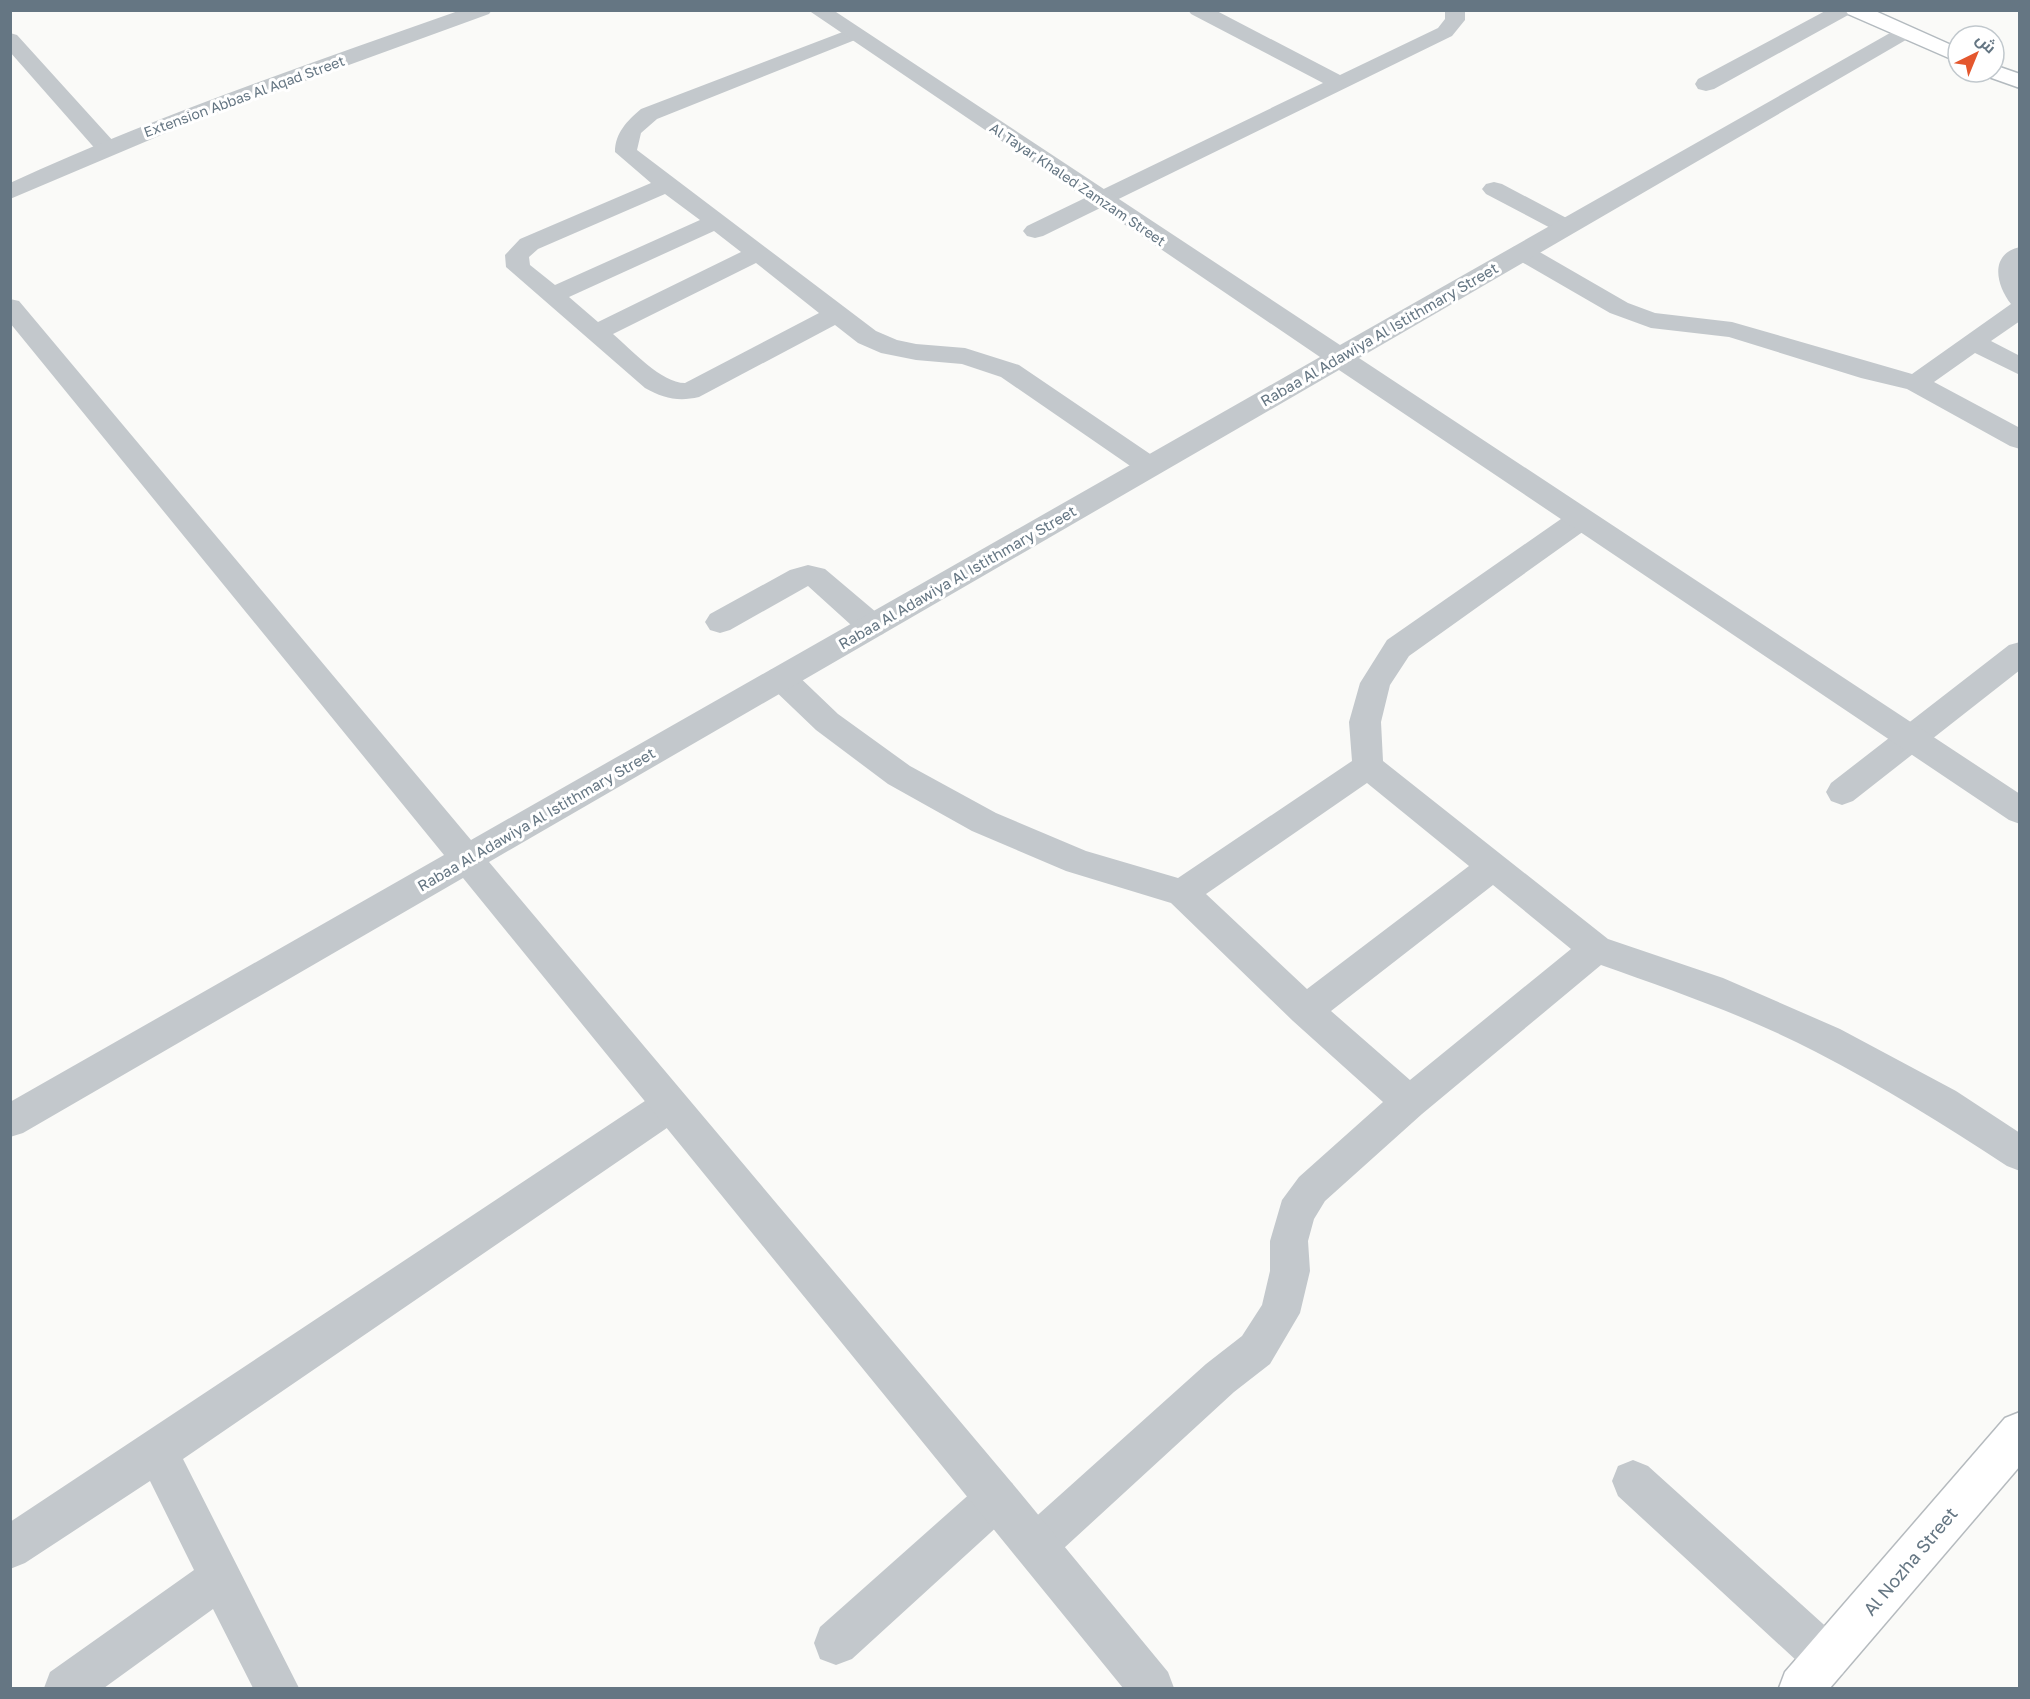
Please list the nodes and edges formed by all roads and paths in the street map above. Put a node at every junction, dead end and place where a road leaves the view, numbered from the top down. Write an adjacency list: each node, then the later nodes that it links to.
1 (482, 10): 13 (street, Extension Abbas Al Aqad Street)
2 (818, 10): 8 (street, Al Tayar Khaled Zamzam Street)
3 (1198, 10): 11 (street)
4 (1455, 10): 11 (street)
5 (1843, 10): 12 (street)
6 (1855, 10): 7 (main road)
7 (1904, 33): 10 (main road); 19 (street, Rabaa Al Adawiya Al Istithmary Street)
8 (853, 34): 14 (street); 17 (street, Al Tayar Khaled Zamzam Street)
9 (10, 39): 13 (street)
10 (1946, 51)
11 (1340, 82): 17 (street)
12 (1706, 84)
13 (106, 147): 16 (street, Extension Abbas Al Aqad Street)
14 (668, 184): 18 (street); 24 (street)
15 (1494, 189): 19 (street)
16 (10, 192)
17 (1101, 200): 20 (street); 31 (street, Al Tayar Khaled Zamzam Street)
18 (717, 221): 22 (street); 24 (street)
19 (1566, 227): 21 (street, Rabaa Al Adawiya Al Istithmary Street)
20 (1035, 231)
21 (1522, 252): 31 (street, Rabaa Al Adawiya Al Istithmary Street); 33 (street)
22 (758, 253): 28 (street); 29 (street)
23 (2019, 254): 25 (street)
24 (552, 296): 29 (street)
25 (2019, 299)
26 (10, 306): 45 (street)
27 (2019, 309): 30 (street)
28 (836, 314): 29 (street); 35 (street)
29 (595, 333)
30 (1973, 342): 32 (street); 33 (street)
31 (1337, 358): 35 (street, Rabaa Al Adawiya Al Istithmary Street); 36 (street, Al Tayar Khaled Zamzam Street)
32 (2019, 367)
33 (1916, 383): 34 (street)
34 (2019, 440)
35 (1149, 466): 38 (street, Rabaa Al Adawiya Al Istithmary Street)
36 (1581, 519): 41 (street, Al Tayar Khaled Zamzam Street); 42 (street)
37 (720, 622): 38 (street)
38 (872, 626): 40 (street, Rabaa Al Adawiya Al Istithmary Street)
39 (2019, 653): 41 (street)
40 (781, 678): 45 (street, Rabaa Al Adawiya Al Istithmary Street); 47 (street)
41 (1912, 738): 43 (street); 44 (street, Al Tayar Khaled Zamzam Street)
42 (1368, 766): 46 (street); 47 (street)
43 (1842, 792)
44 (2019, 811)
45 (468, 858): 51 (street); 52 (street, Rabaa Al Adawiya Al Istithmary Street)
46 (1492, 867): 48 (street); 49 (street)
47 (1182, 893): 49 (street)
48 (1596, 950): 50 (street); 53 (street)
49 (1306, 1010): 50 (street)
50 (1409, 1102): 58 (street)
51 (670, 1105): 55 (street); 57 (street)
52 (10, 1121)
53 (2019, 1154)
54 (2019, 1433): 62 (main road, Al Nozha Street)
55 (157, 1452): 59 (street); 60 (street)
56 (1633, 1481): 62 (street)
57 (998, 1498): 58 (street); 61 (street)
58 (1036, 1545): 65 (street)
59 (10, 1548)
60 (221, 1577): 63 (street); 64 (street)
61 (836, 1643)
62 (1814, 1673)
63 (66, 1689)
64 (277, 1689)
65 (1152, 1689)

